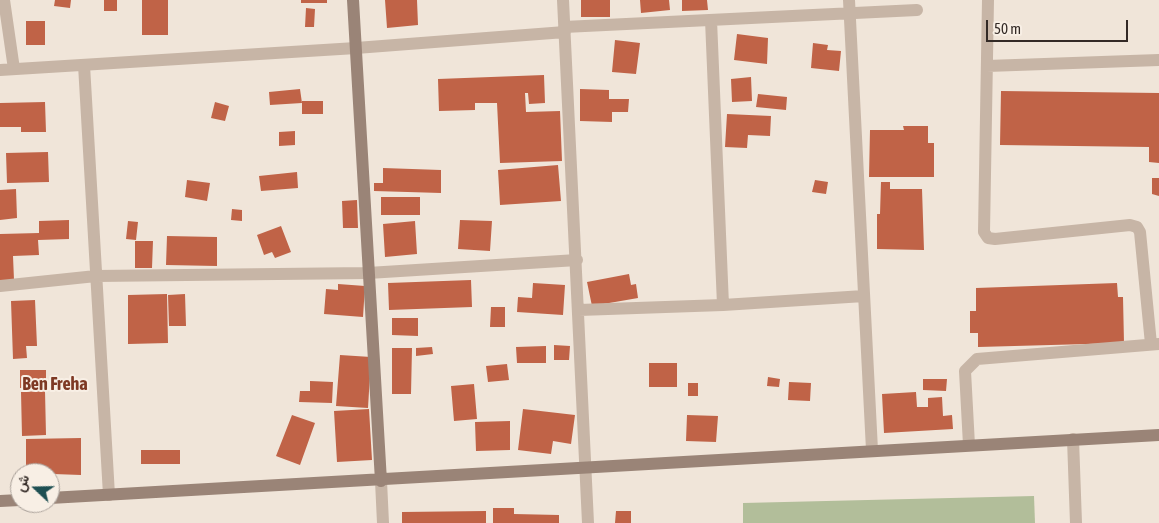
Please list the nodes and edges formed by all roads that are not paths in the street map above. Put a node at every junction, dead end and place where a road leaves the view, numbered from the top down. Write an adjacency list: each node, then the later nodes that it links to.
1 (4, 0): 14 (street)
2 (353, 0): 10 (main road)
3 (564, 0): 9 (street)
4 (849, 0): 7 (street)
5 (988, 0): 13 (street)
6 (917, 10): 7 (street)
7 (850, 14): 8 (street); 20 (street)
8 (711, 20): 9 (street); 21 (street)
9 (564, 30): 10 (street); 16 (street)
10 (356, 48): 12 (street); 17 (main road)
11 (1159, 60): 13 (street)
12 (84, 65): 14 (street); 18 (street)
13 (987, 66): 23 (street)
14 (14, 69): 15 (street)
15 (0, 70)
16 (577, 260): 17 (street); 22 (street)
17 (368, 273): 18 (street); 29 (main road)
18 (96, 276): 19 (street); 30 (street)
19 (0, 286)
20 (864, 296): 21 (street); 27 (street)
21 (723, 305): 22 (street)
22 (579, 310): 28 (street)
23 (1155, 344): 26 (street)
24 (1159, 435): 25 (main road)
25 (1073, 439): 26 (main road); 34 (street)
26 (969, 445): 27 (main road)
27 (872, 450): 28 (main road)
28 (585, 468): 29 (main road); 33 (street)
29 (380, 481): 30 (main road); 32 (street)
30 (110, 495): 31 (main road)
31 (60, 498)
32 (383, 523)
33 (588, 523)
34 (1076, 523)

